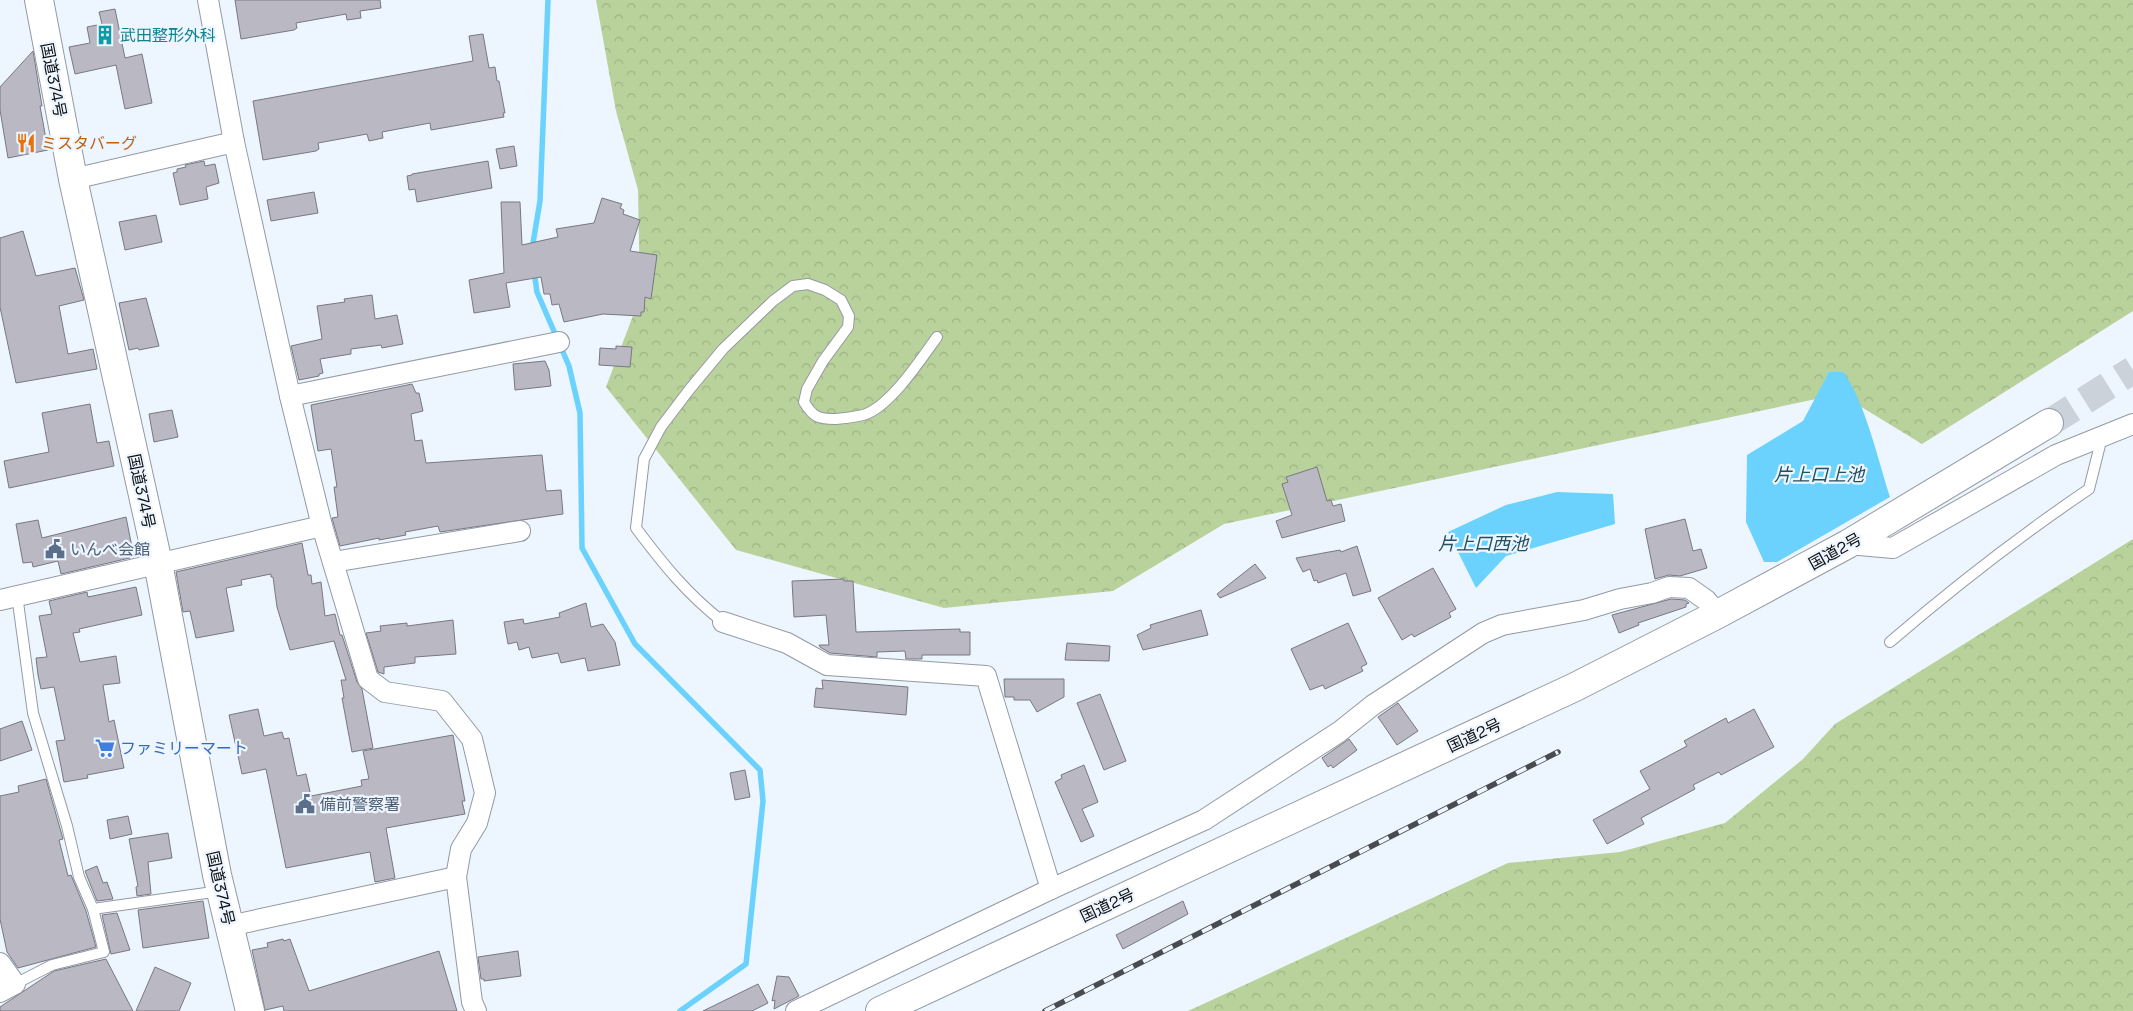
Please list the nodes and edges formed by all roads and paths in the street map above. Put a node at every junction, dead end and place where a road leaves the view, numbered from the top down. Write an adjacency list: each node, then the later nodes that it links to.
1 (39, 0): 4 (highway, 国道374号)
2 (208, 0): 3 (street)
3 (234, 142): 4 (street); 7 (street)
4 (73, 179): 14 (highway, 国道374号)
5 (937, 337): 18 (lane)
6 (560, 342): 7 (street)
7 (290, 396): 11 (street)
8 (2049, 423): 13 (highway, 国道2号)
9 (2133, 424): 10 (street)
10 (2102, 436): 13 (street); 19 (lane)
11 (322, 526): 14 (street); 15 (street)
12 (520, 531): 15 (street)
13 (1848, 544): 17 (highway, 国道2号)
14 (158, 562): 16 (street); 22 (highway, 国道374号)
15 (333, 562): 20 (street)
16 (8, 597): 23 (lane)
17 (1718, 614): 21 (street); 30 (highway, 国道2号)
18 (723, 622): 21 (street)
19 (1890, 642)
20 (456, 877): 24 (street); 28 (street)
21 (1051, 889): 29 (street)
22 (221, 891): 23 (lane); 24 (highway, 国道374号)
23 (92, 910): 26 (lane)
24 (229, 926): 27 (highway, 国道374号)
25 (0, 963): 26 (street)
26 (7, 988)
27 (250, 1011)
28 (476, 1011)
29 (796, 1011)
30 (880, 1011)

